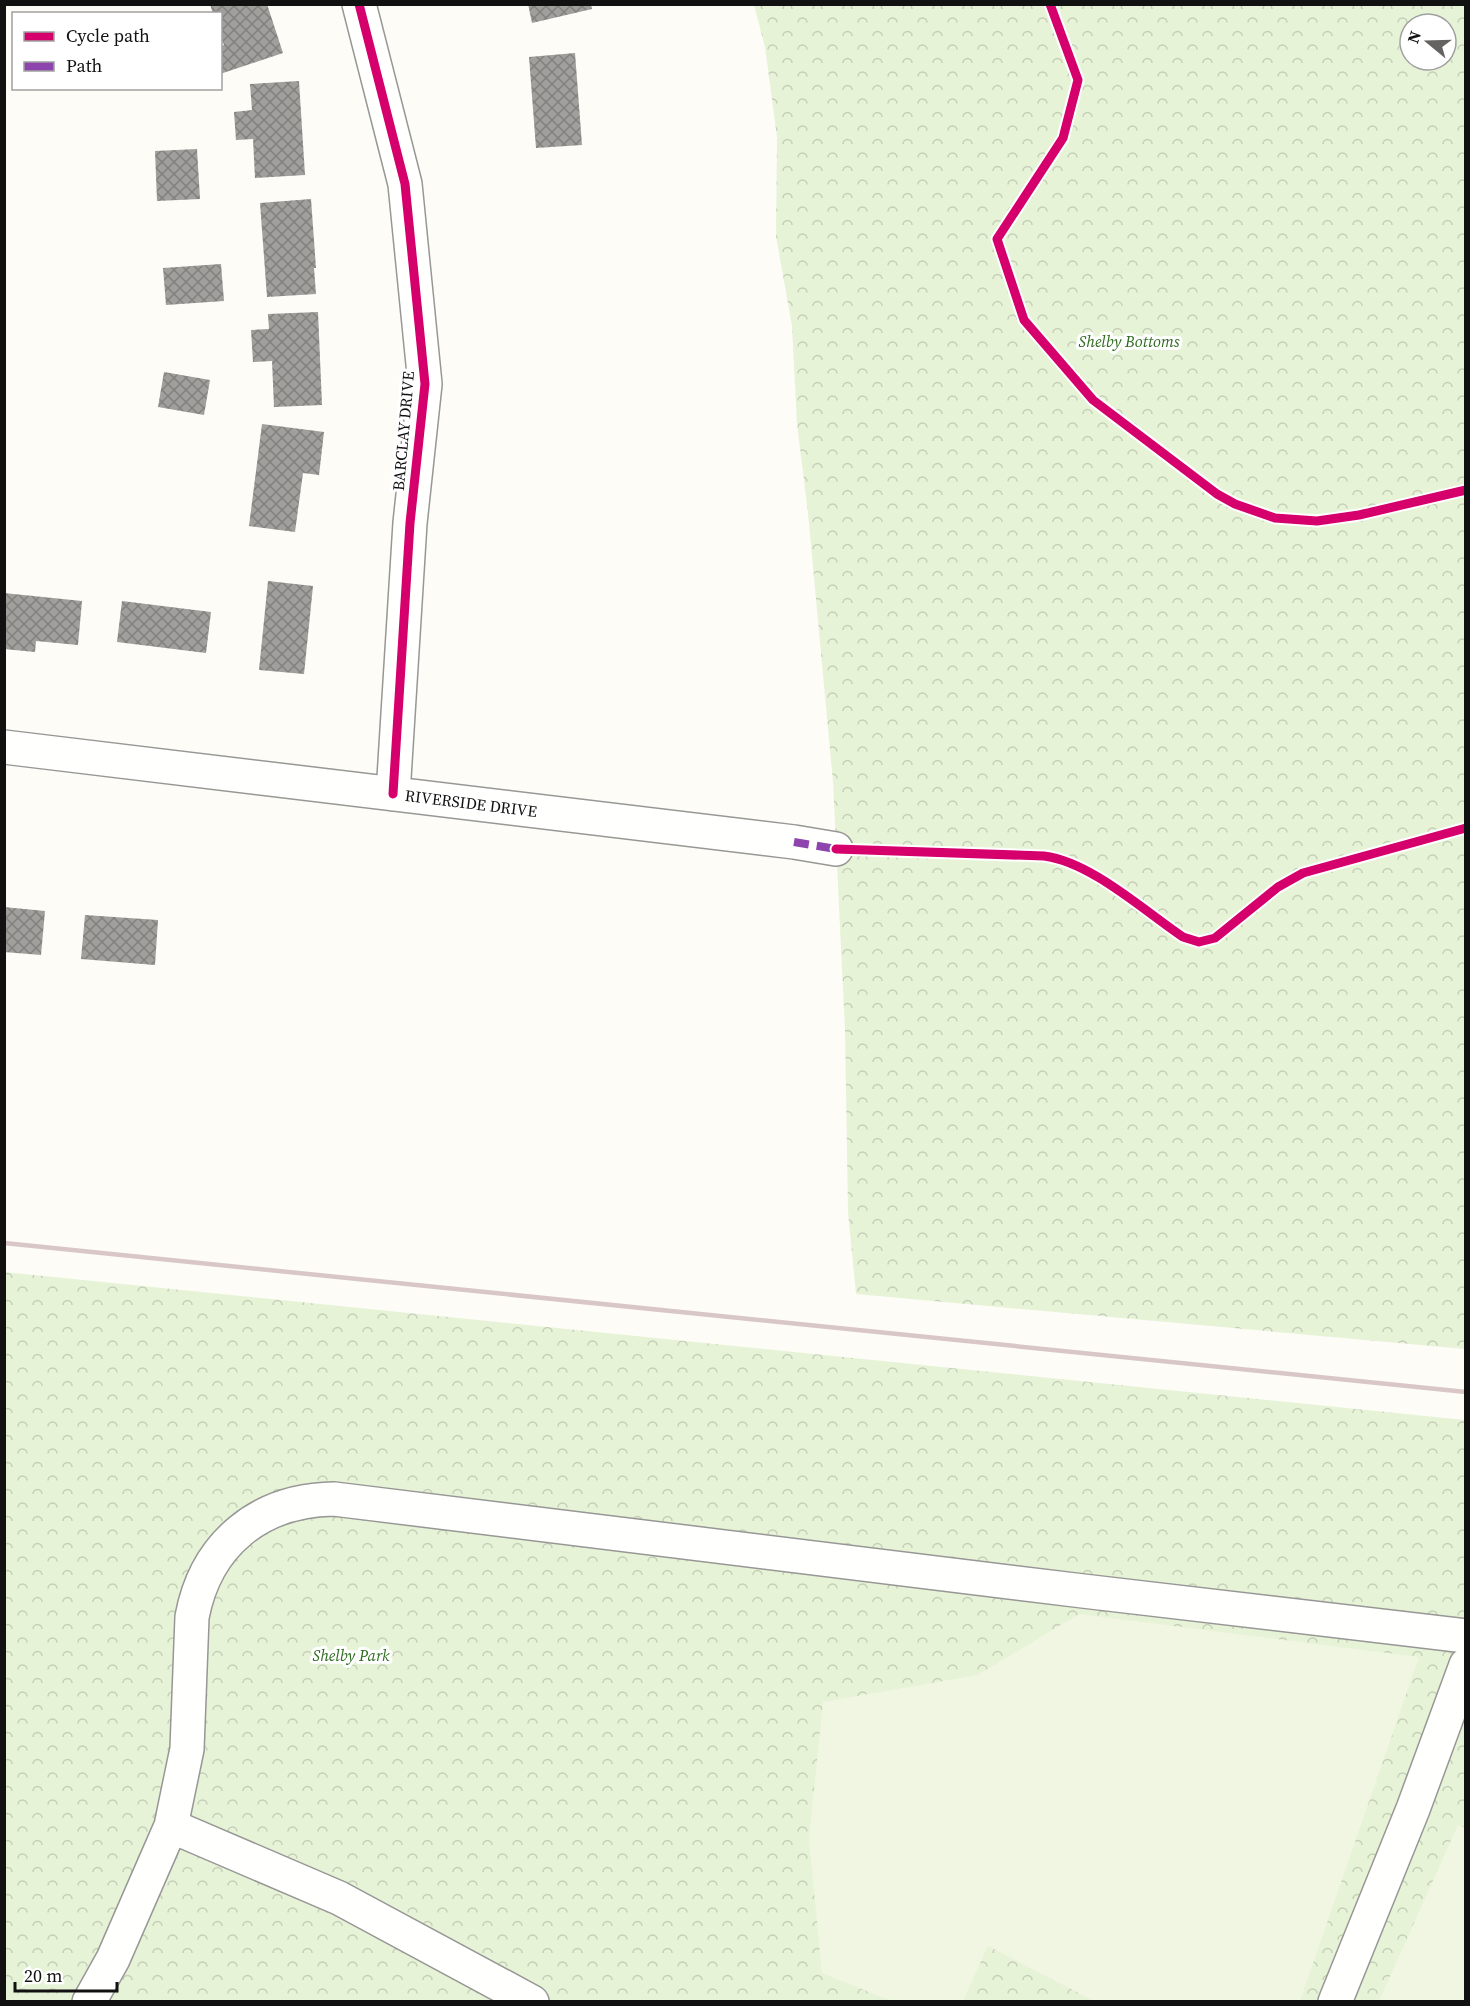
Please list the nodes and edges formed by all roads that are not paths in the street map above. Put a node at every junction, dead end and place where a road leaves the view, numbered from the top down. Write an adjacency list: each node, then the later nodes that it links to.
1 (359, 4): 3 (street, BARCLAY DRIVE)
2 (4, 747): 3 (street, RIVERSIDE DRIVE)
3 (393, 794): 4 (street, RIVERSIDE DRIVE)
4 (836, 849)
5 (1466, 1636): 7 (street)
6 (1466, 1665): 10 (street)
7 (171, 1826): 8 (street); 9 (street)
8 (89, 2001)
9 (532, 2001)
10 (1335, 2001)

